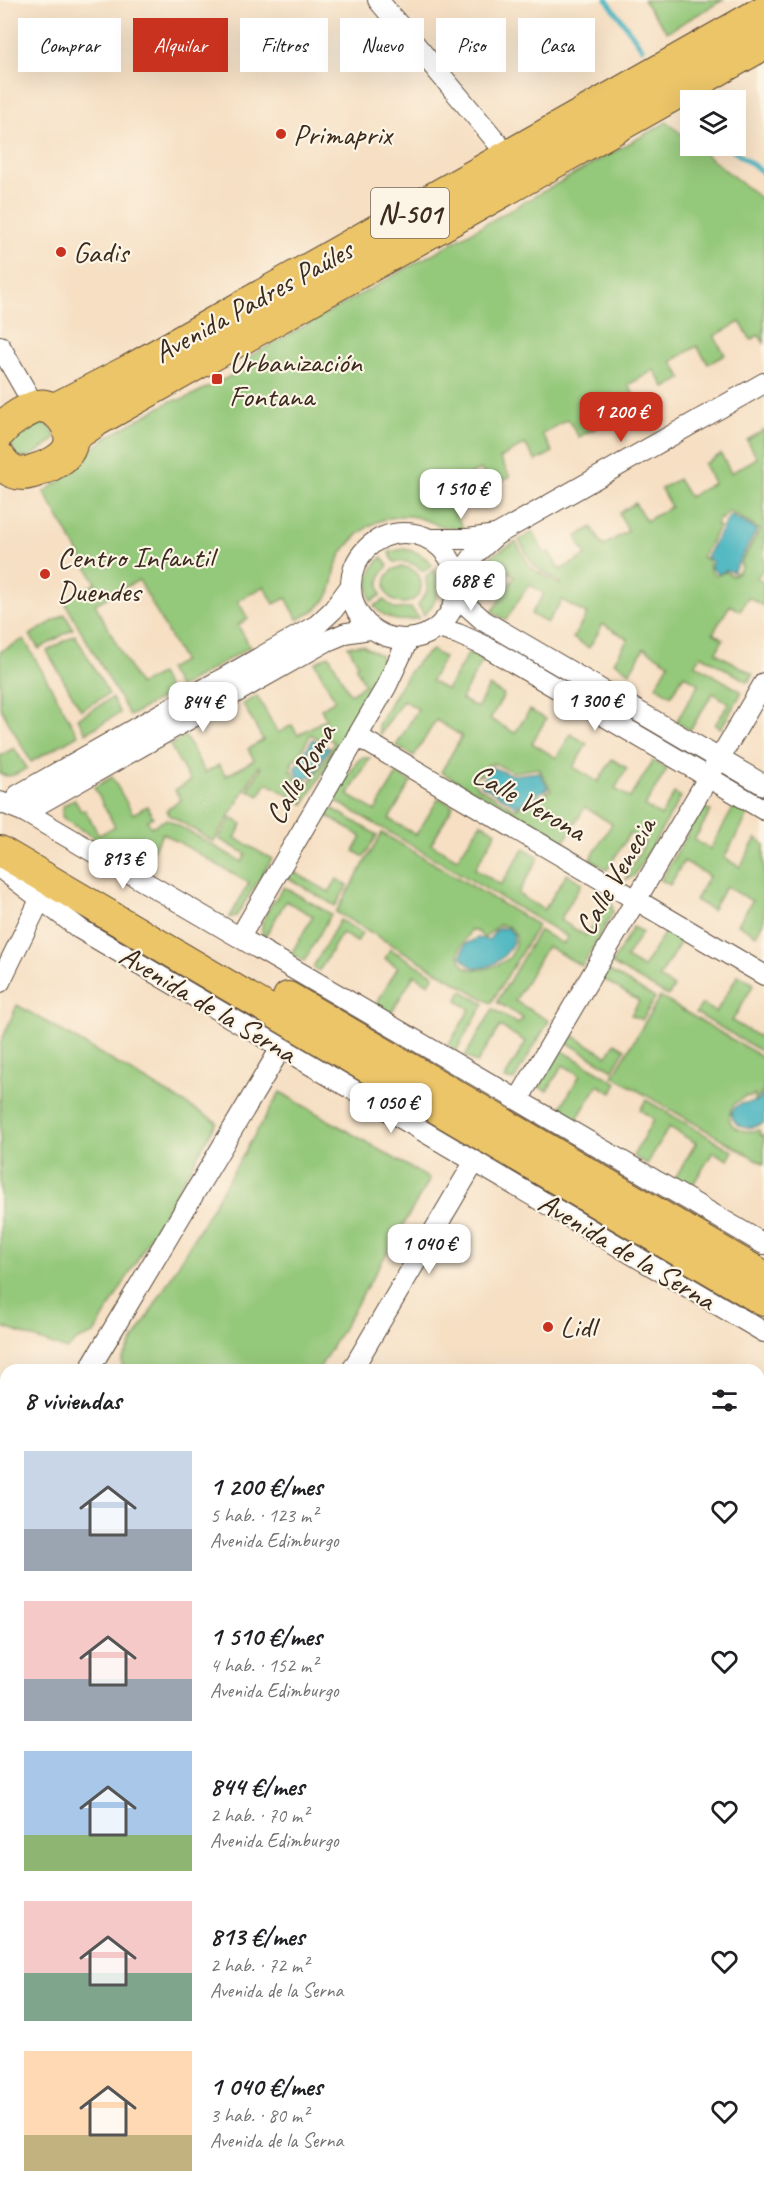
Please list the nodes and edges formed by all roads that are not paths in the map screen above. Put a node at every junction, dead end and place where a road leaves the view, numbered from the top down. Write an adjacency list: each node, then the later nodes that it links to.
1 (378, 0): 4 (street)
2 (764, 12): 4 (highway, Avenida Padres Paúles / N-501)
3 (764, 44): 9 (highway, Avenida Padres Paúles / N-501)
4 (506, 159): 7 (highway, Avenida Padres Paúles / N-501)
5 (0, 346): 7 (street)
6 (764, 383): 11 (street)
7 (45, 408): 8 (highway, N-501); 9 (highway)
8 (0, 430)
9 (71, 437): 10 (highway, N-501)
10 (4, 469)
11 (496, 535): 12 (street); 14 (street)
12 (429, 539): 13 (street); 14 (street)
13 (351, 587): 16 (street); 24 (street)
14 (457, 587): 15 (street); 20 (street)
15 (438, 628): 17 (street); 21 (street)
16 (371, 629): 17 (street); 24 (street)
17 (408, 640): 19 (street, Calle Roma)
18 (764, 683): 20 (street, Calle Venecia)
19 (357, 736): 28 (street, Calle Verona); 29 (street, Calle Roma)
20 (720, 757): 21 (street, Calle Venecia); 22 (street)
21 (708, 777): 23 (street); 28 (street, Calle Venecia)
22 (764, 785)
23 (764, 810)
24 (9, 812): 29 (street); 36 (main road, Avenida de la Serna)
25 (0, 851): 37 (main road, Avenida de la Serna)
26 (0, 868): 27 (street, Avenida de la Serna)
27 (40, 900): 31 (street); 32 (street, Avenida de la Serna)
28 (636, 900): 30 (street, Calle Verona); 33 (street, Calle Venecia)
29 (240, 937): 33 (street)
30 (764, 975)
31 (0, 982)
32 (281, 1048): 34 (street, Avenida de la Serna); 39 (street)
33 (518, 1100): 35 (street)
34 (475, 1161): 38 (street, Avenida de la Serna); 40 (street)
35 (764, 1244)
36 (764, 1276)
37 (764, 1301)
38 (764, 1332)
39 (93, 1363)
40 (356, 1364)

